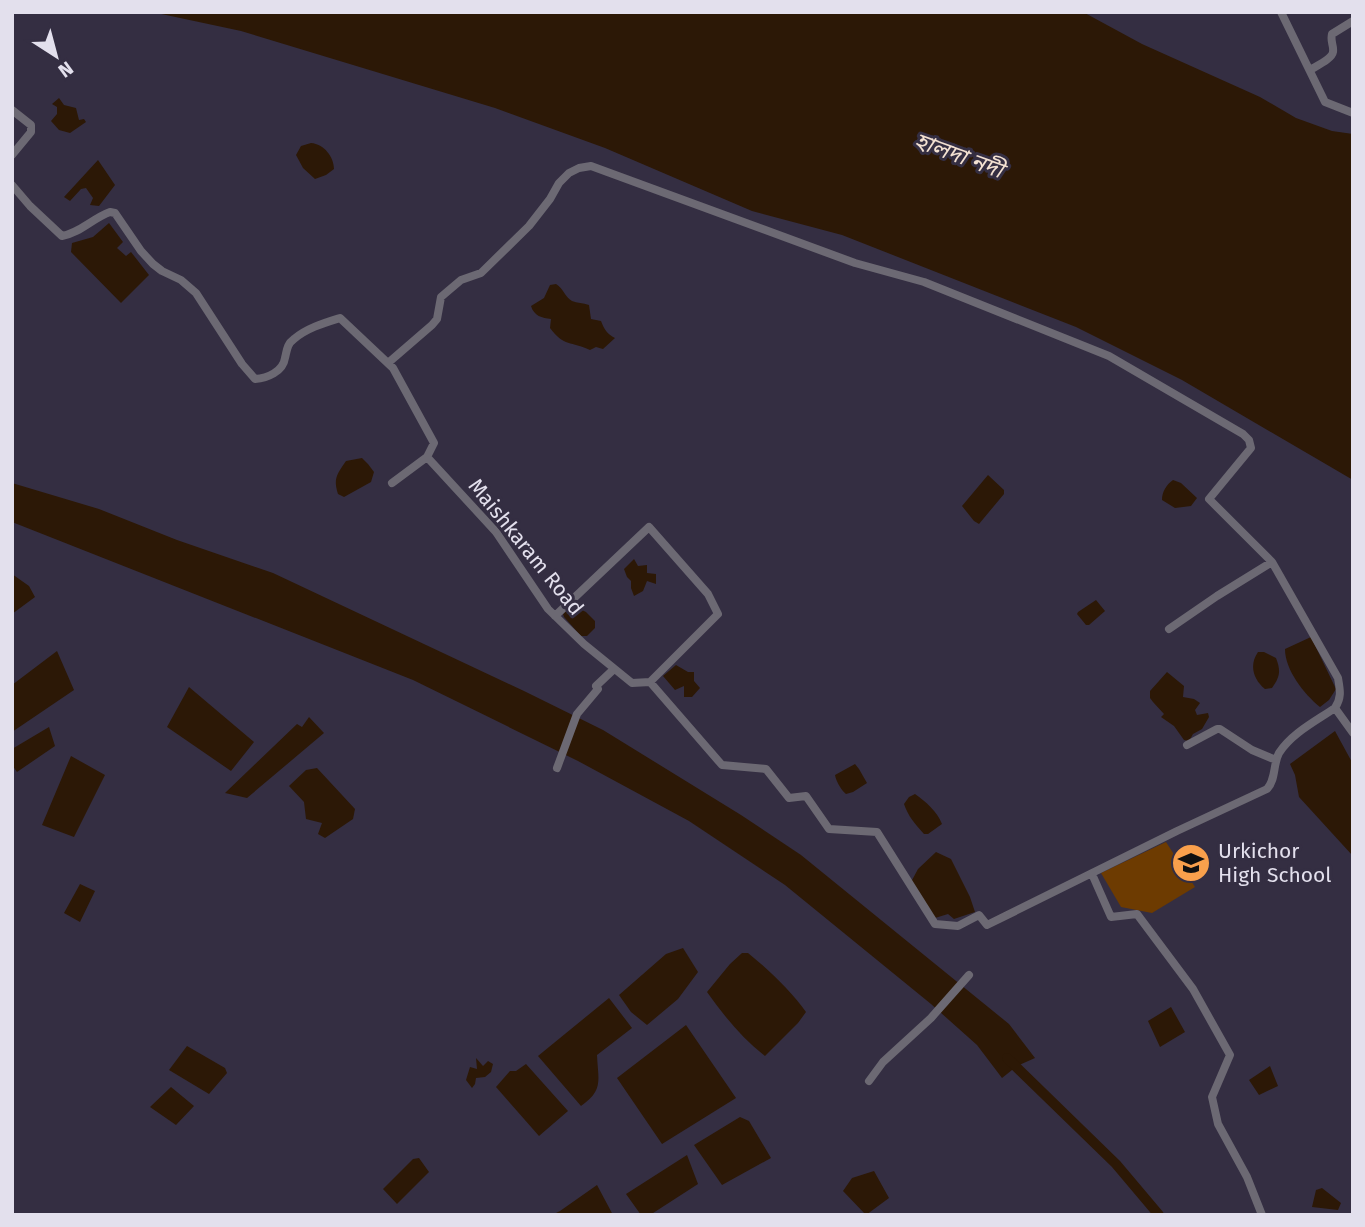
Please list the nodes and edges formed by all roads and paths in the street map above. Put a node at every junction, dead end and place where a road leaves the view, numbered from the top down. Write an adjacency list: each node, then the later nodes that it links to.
1 (1281, 12): 3 (street)
2 (1353, 22): 3 (street)
3 (1310, 70): 5 (street)
4 (12, 110): 6 (street)
5 (1353, 113)
6 (12, 155)
7 (12, 185): 8 (street)
8 (388, 363): 9 (street); 11 (street)
9 (426, 457): 10 (street); 12 (street, Maishkaram Road)
10 (392, 482)
11 (1272, 562): 13 (street); 16 (street)
12 (555, 616): 14 (street, Maishkaram Road); 15 (street)
13 (1169, 629)
14 (614, 669): 15 (street, Maishkaram Road); 20 (street)
15 (650, 682): 21 (street)
16 (1335, 708): 17 (street); 19 (street)
17 (1353, 733)
18 (1187, 746): 19 (street)
19 (1276, 760): 21 (street)
20 (557, 768)
21 (1092, 874): 24 (street)
22 (969, 975): 23 (street)
23 (869, 1080)
24 (1262, 1215)

